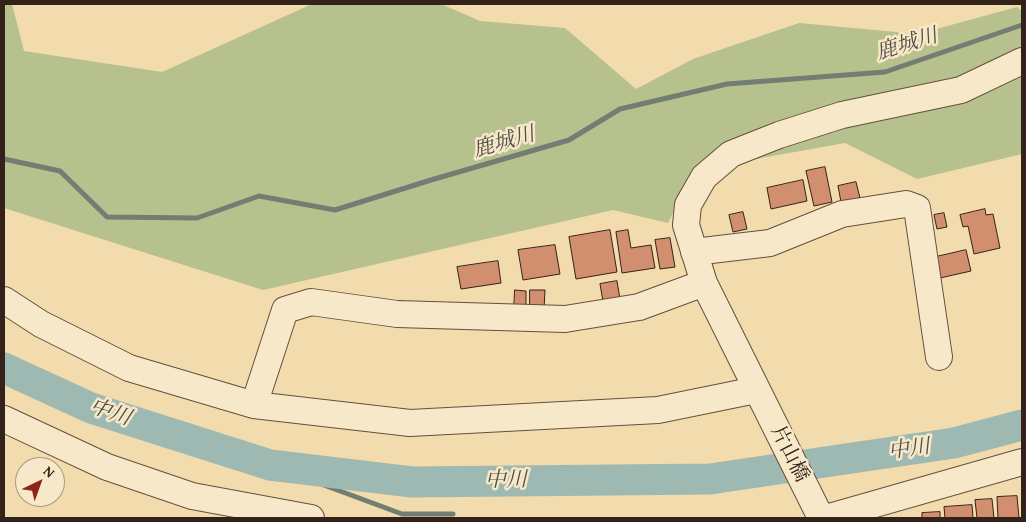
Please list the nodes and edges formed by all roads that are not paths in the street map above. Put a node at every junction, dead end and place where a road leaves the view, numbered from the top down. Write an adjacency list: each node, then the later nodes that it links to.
1 (1022, 61): 2 (street, 片山橋)
2 (694, 252): 3 (street, 片山橋); 5 (street)
3 (704, 283): 6 (street, 片山橋); 7 (street)
4 (4, 300): 7 (street)
5 (939, 357)
6 (756, 390): 7 (street); 11 (street, 片山橋)
7 (254, 405)
8 (4, 419): 10 (street)
9 (1022, 462): 12 (street)
10 (311, 518)
11 (821, 518)
12 (826, 518)

